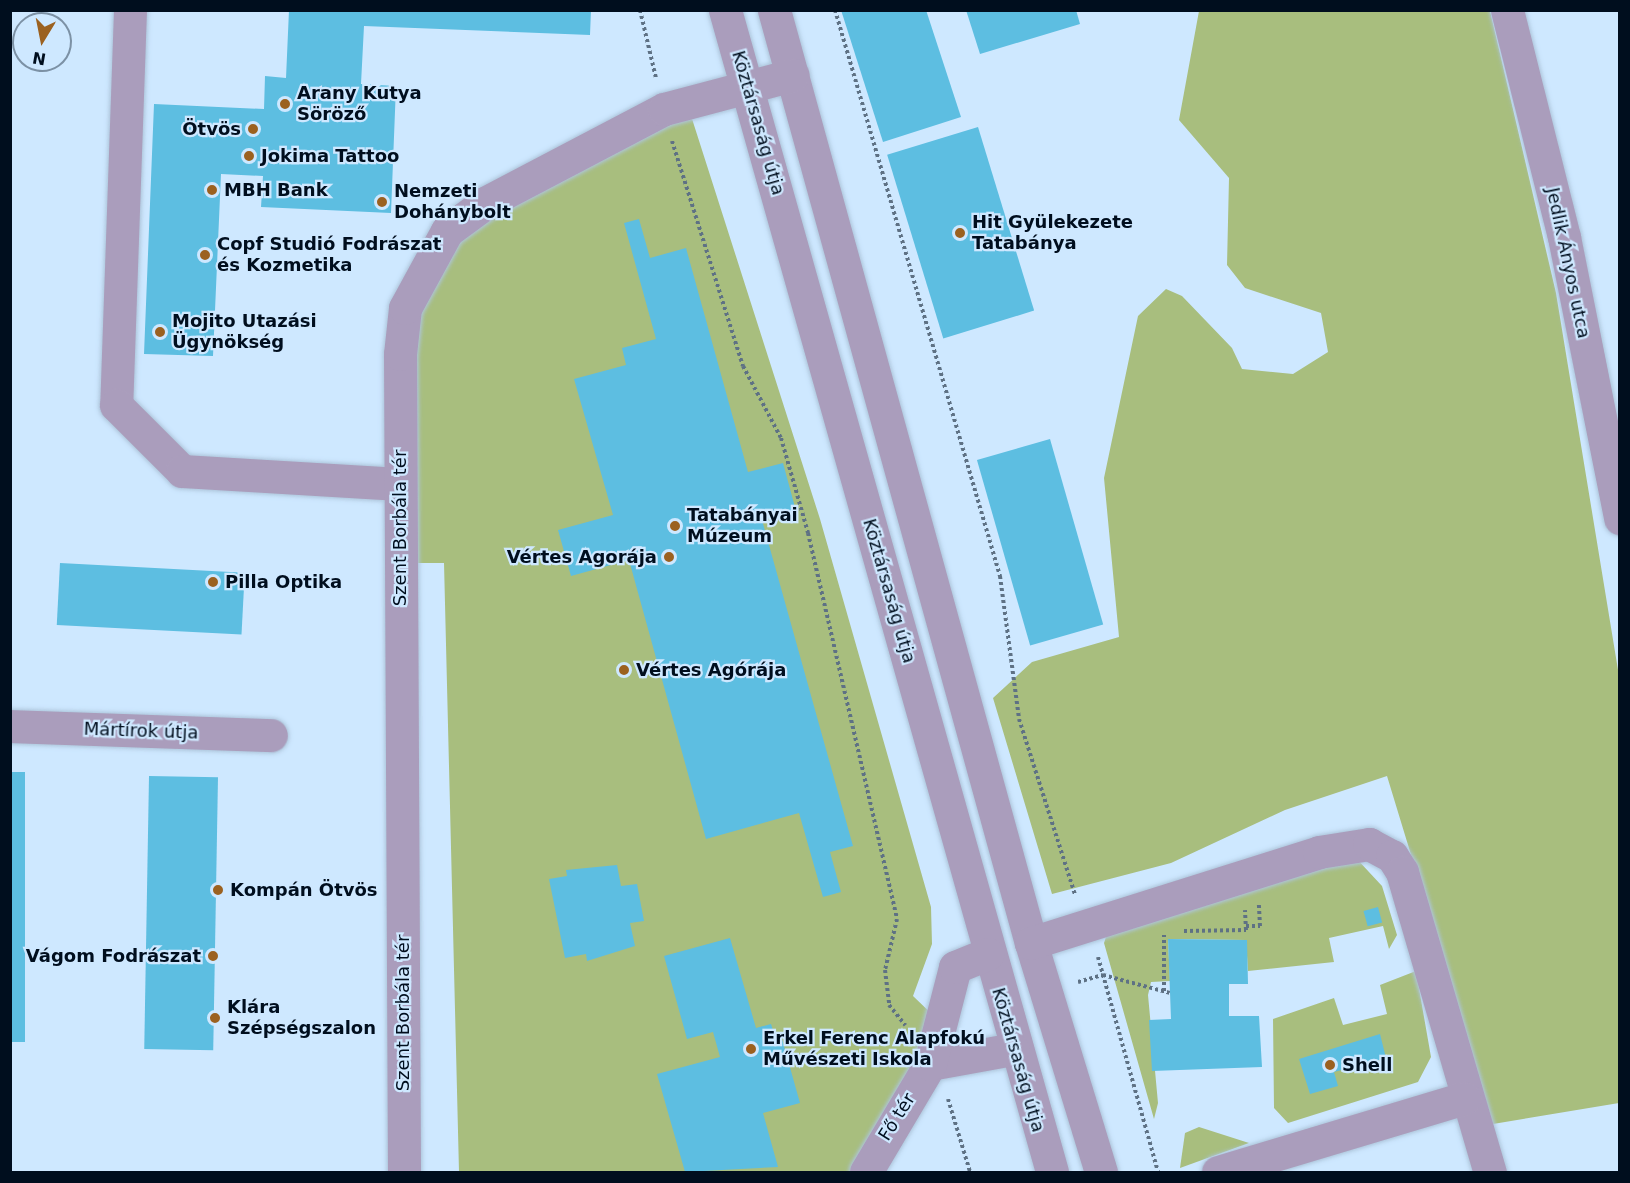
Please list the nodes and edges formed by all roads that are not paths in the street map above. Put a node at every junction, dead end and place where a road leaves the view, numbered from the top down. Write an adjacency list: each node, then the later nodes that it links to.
1 (129, 10): 7 (street)
2 (724, 10): 6 (street, Köztársaság útja)
3 (774, 10): 5 (street)
4 (1507, 10): 8 (street, Jedlik Ányos utca)
5 (793, 75): 6 (street, Szent Borbála tér); 11 (street)
6 (748, 86): 7 (street, Szent Borbála tér); 12 (street, Köztársaság útja)
7 (400, 484): 17 (street, Szent Borbála tér)
8 (1620, 518)
9 (20, 727): 10 (street, Mártírok útja)
10 (271, 735)
11 (1031, 944): 15 (street); 20 (street)
12 (988, 954): 13 (street, Köztársaság útja); 14 (street, Fő tér)
13 (1013, 1049): 14 (street); 19 (street, Köztársaság útja)
14 (930, 1064): 18 (street, Fő tér)
15 (1464, 1098): 16 (street); 22 (street)
16 (1274, 1164): 21 (street)
17 (404, 1173)
18 (866, 1173)
19 (1052, 1173)
20 (1101, 1173)
21 (1218, 1173)
22 (1490, 1173)

